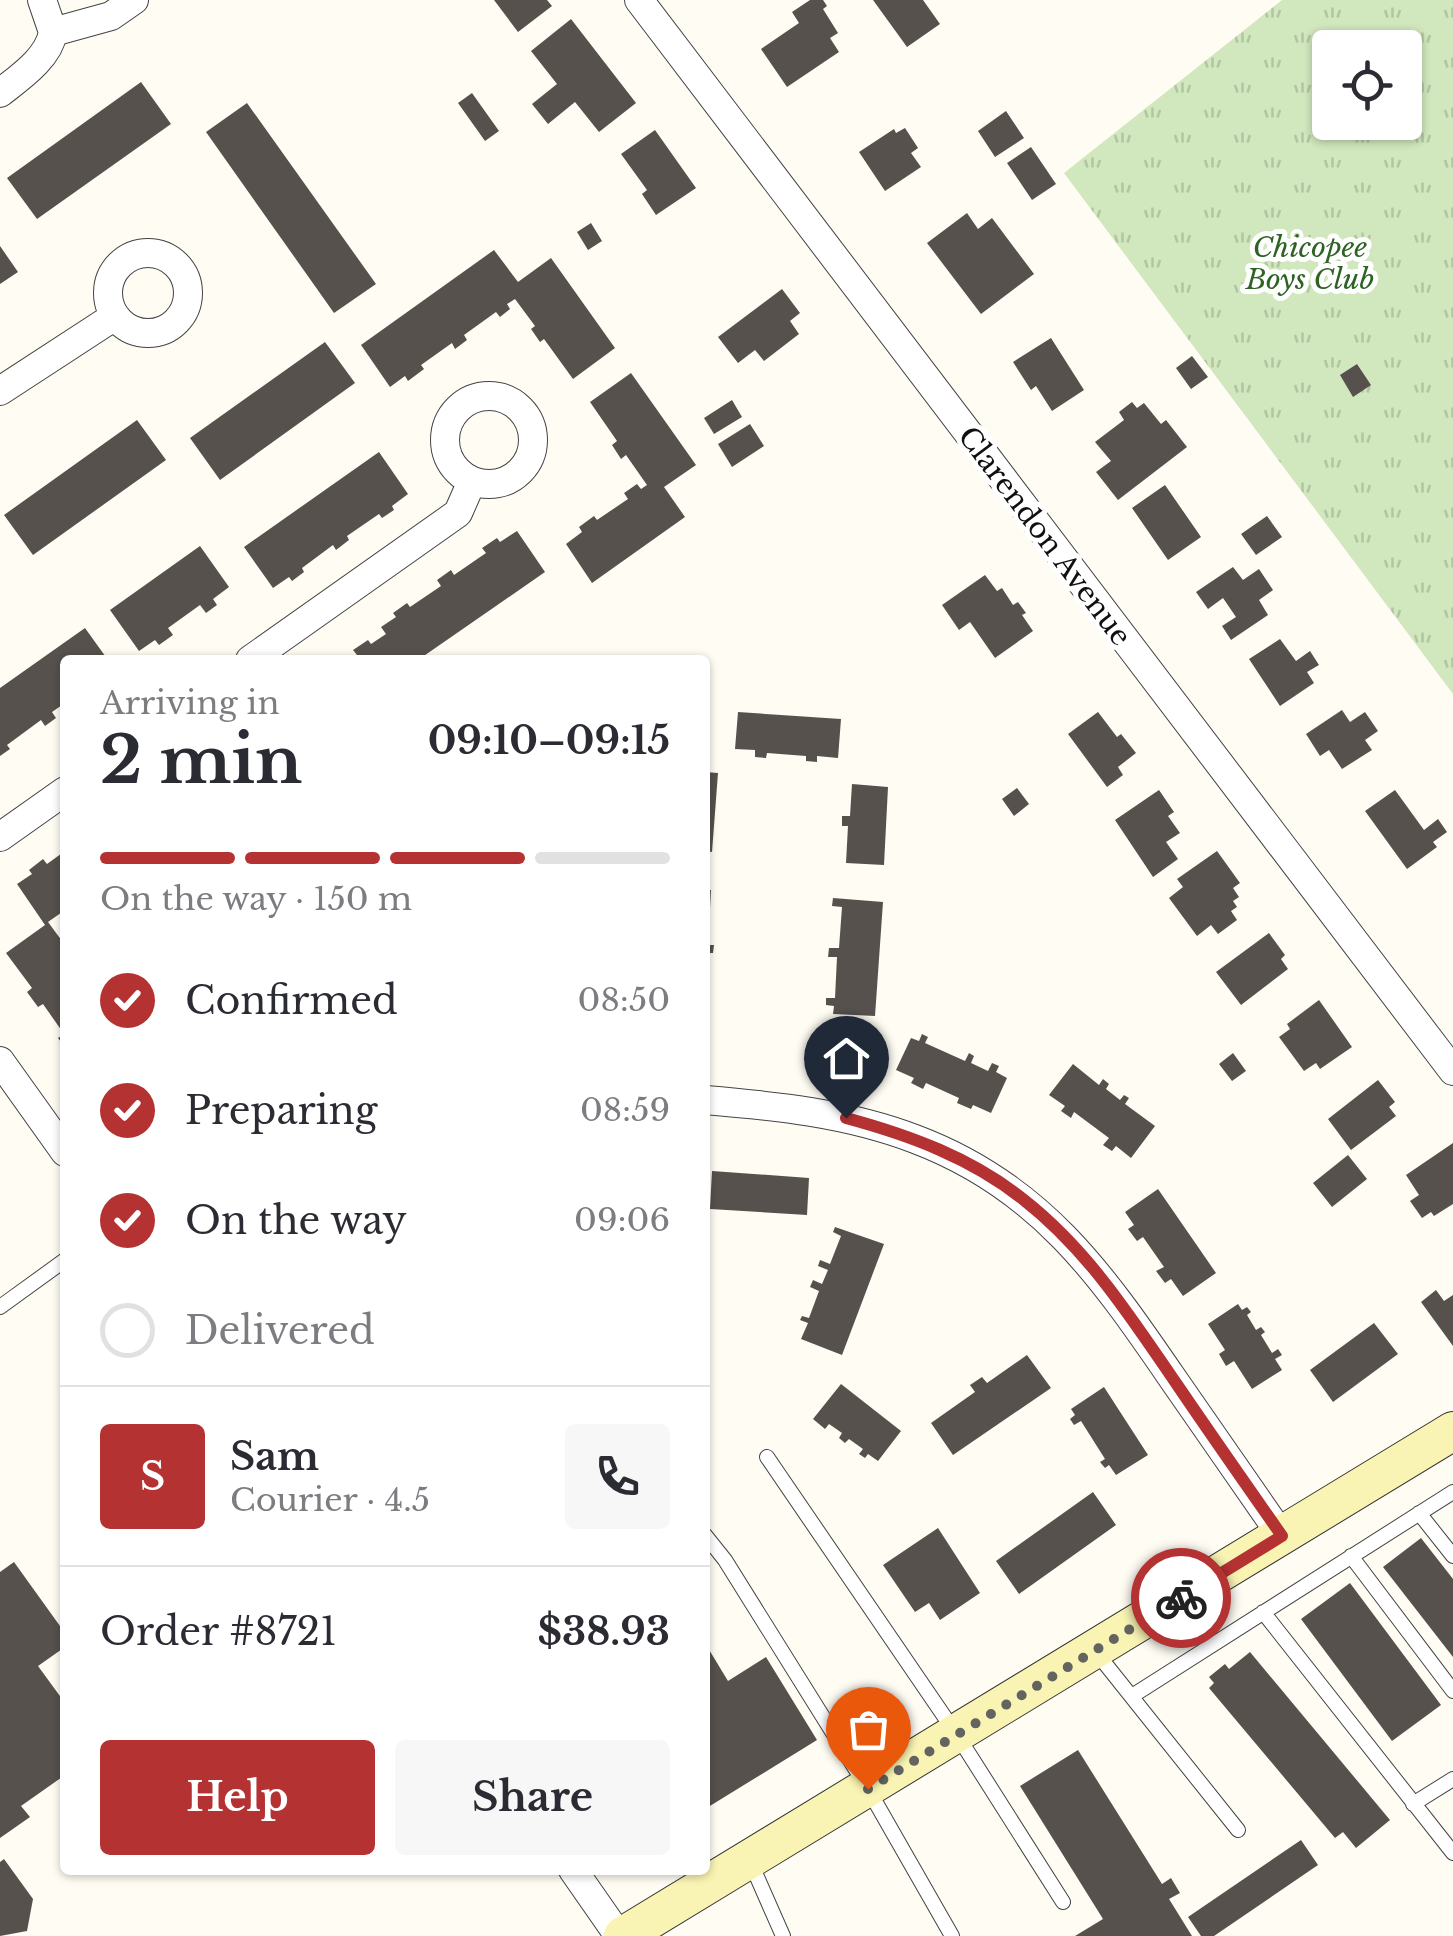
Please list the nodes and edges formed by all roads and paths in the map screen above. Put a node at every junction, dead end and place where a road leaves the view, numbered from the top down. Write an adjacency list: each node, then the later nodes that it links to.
1 (42, 0): 4 (street)
2 (134, 0): 4 (street)
3 (639, 0): 13 (street, Clarendon Avenue)
4 (53, 32): 5 (street)
5 (0, 93)
6 (115, 316): 7 (street)
7 (0, 392)
8 (472, 480): 9 (street)
9 (257, 655)
10 (60, 796): 11 (street)
11 (0, 838)
12 (0, 1060): 15 (street)
13 (1453, 1071)
14 (710, 1101): 22 (street)
15 (60, 1145)
16 (60, 1264): 17 (lane)
17 (0, 1307)
18 (1453, 1431): 22 (main road)
19 (766, 1457): 30 (lane)
20 (1453, 1492): 21 (lane)
21 (1419, 1513): 24 (lane); 25 (lane)
22 (1282, 1536): 27 (main road)
23 (710, 1541): 32 (lane)
24 (1351, 1556): 26 (lane); 28 (lane)
25 (1453, 1556)
26 (1263, 1612): 29 (lane); 33 (lane)
27 (1095, 1650): 29 (lane); 30 (main road)
28 (1453, 1690)
29 (1132, 1696): 34 (lane)
30 (957, 1735): 32 (main road); 38 (lane)
31 (1453, 1778): 33 (lane)
32 (868, 1789): 36 (main road); 41 (lane)
33 (1413, 1804): 35 (lane)
34 (1238, 1830)
35 (1453, 1853)
36 (750, 1860): 39 (main road); 40 (lane)
37 (576, 1875): 39 (street)
38 (1063, 1902)
39 (621, 1936)
40 (783, 1936)
41 (952, 1936)

